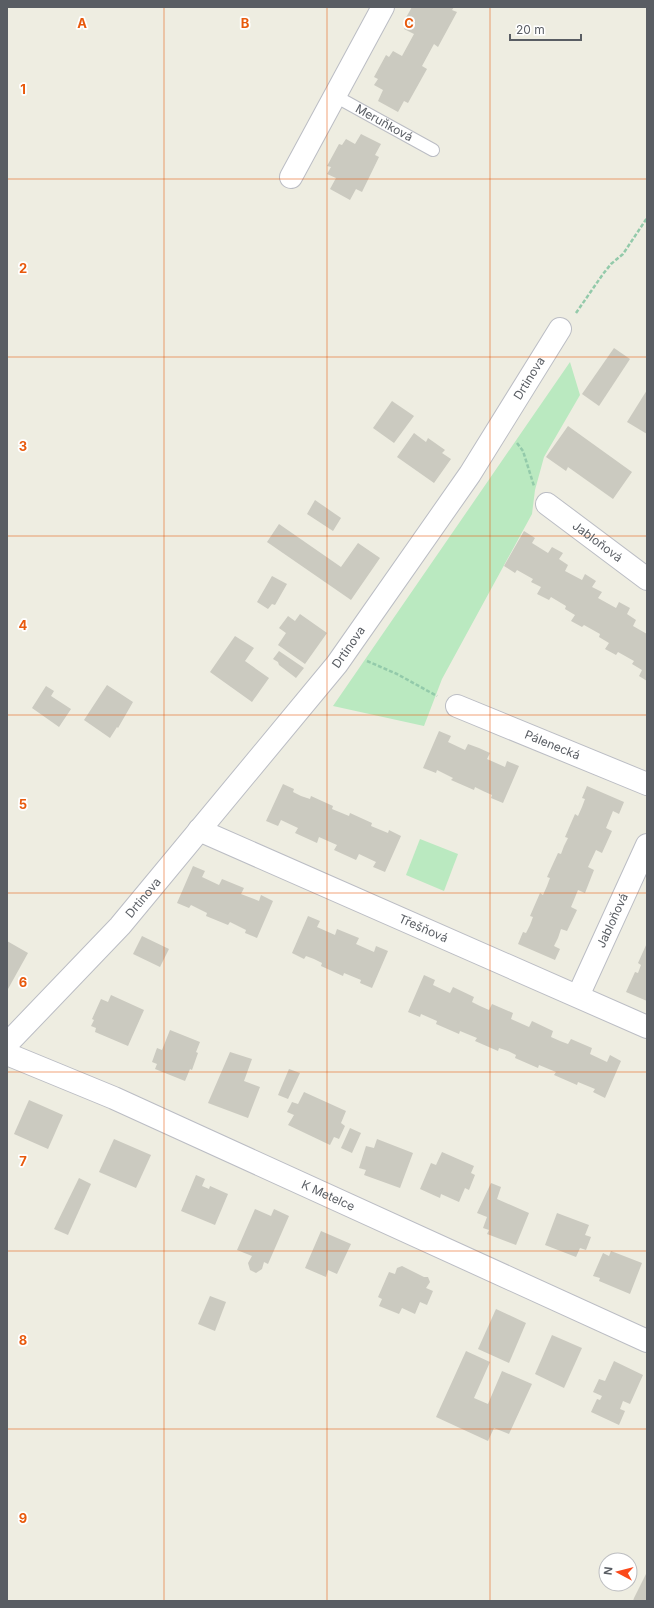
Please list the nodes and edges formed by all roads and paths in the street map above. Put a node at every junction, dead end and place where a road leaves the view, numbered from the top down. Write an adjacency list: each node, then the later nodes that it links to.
1 (383, 7): 2 (street)
2 (334, 96): 3 (lane, Meruňková); 4 (street)
3 (433, 150)
4 (291, 177)
5 (647, 218): 6 (path)
6 (560, 329): 7 (street, Drtinova)
7 (499, 426): 8 (path); 10 (street, Drtinova)
8 (547, 504): 9 (street, Jabloňová)
9 (647, 579)
10 (344, 654): 11 (path); 13 (street, Drtinova)
11 (457, 706): 12 (street, Pálenecká)
12 (647, 784)
13 (199, 830): 15 (street, Třešňová); 17 (street, Drtinova)
14 (647, 845): 15 (street, Jabloňová)
15 (578, 996): 16 (street, Třešňová)
16 (647, 1027)
17 (7, 1044)
18 (7, 1054): 19 (street, K Metelce)
19 (647, 1341)

